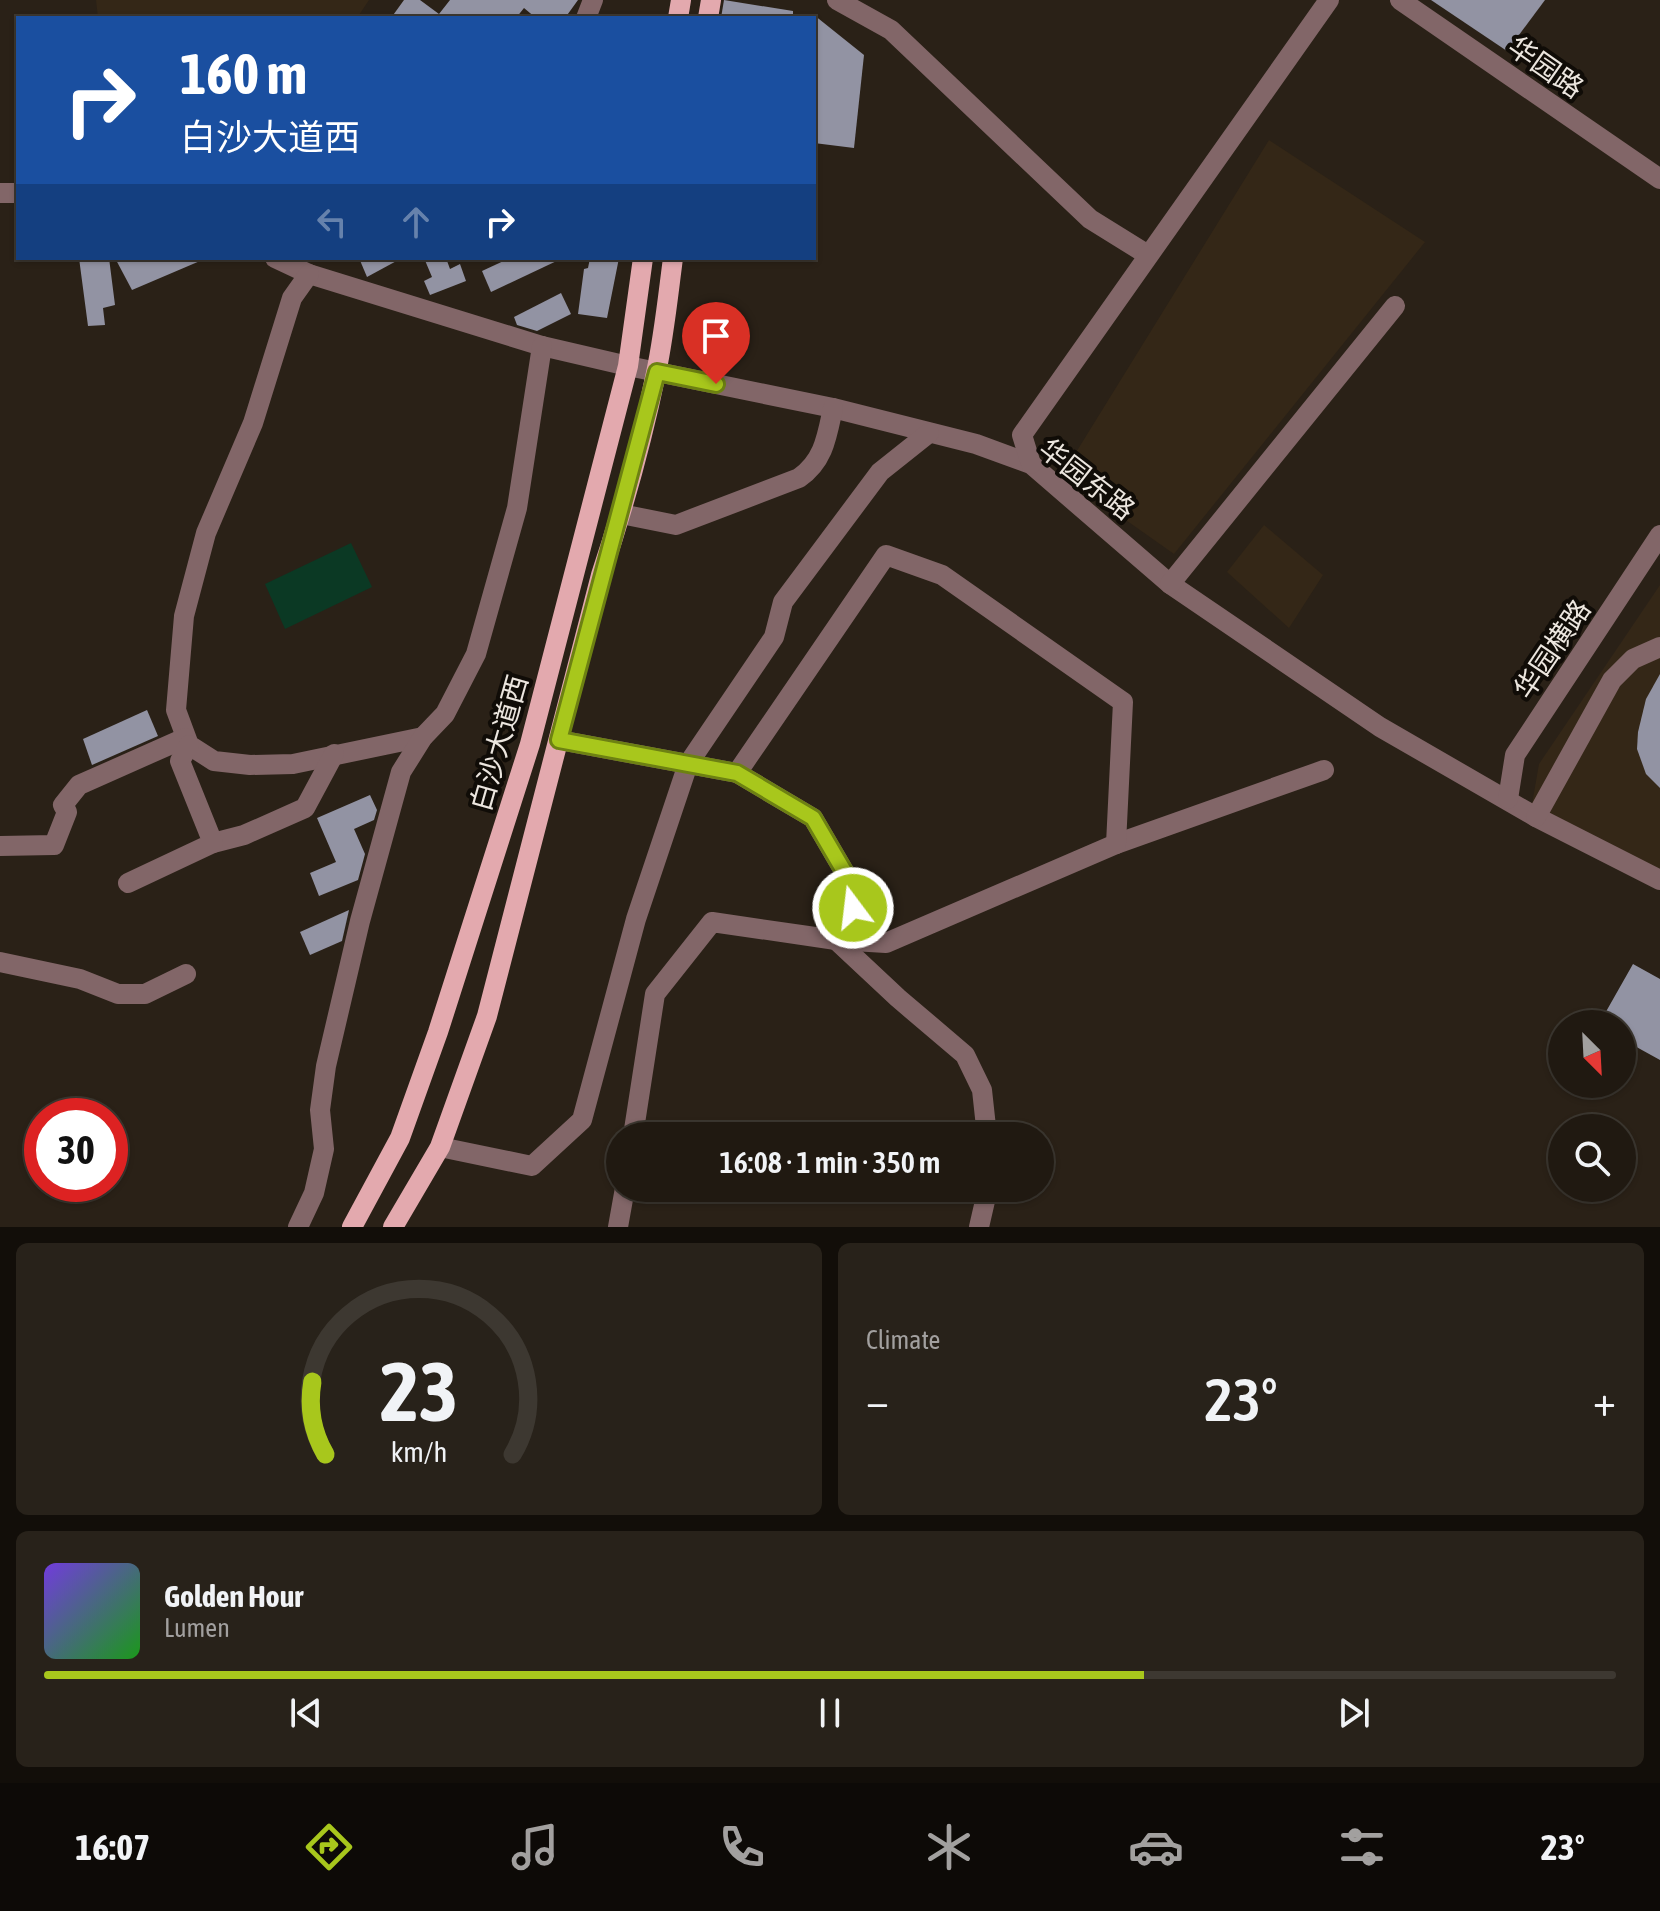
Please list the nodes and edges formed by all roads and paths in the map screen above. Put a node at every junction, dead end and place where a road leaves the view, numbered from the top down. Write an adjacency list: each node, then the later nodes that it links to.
1 (837, 0): 5 (street)
2 (1329, 0): 5 (street)
3 (1400, 0): 4 (street, 华园路)
4 (1660, 179)
5 (1148, 255): 16 (street)
6 (279, 260): 9 (street, 华园东路)
7 (643, 260): 12 (main road, 白沙大道西)
8 (673, 260): 13 (main road, 白沙大道西)
9 (309, 274): 11 (street, 华园东路); 23 (street)
10 (1395, 306): 19 (street)
11 (542, 346): 12 (street, 华园东路); 21 (street)
12 (628, 366): 13 (street, 华园东路); 44 (main road, 白沙大道西)
13 (657, 372): 14 (street, 华园东路); 17 (main road, 白沙大道西)
14 (833, 408): 15 (street, 华园东路); 17 (street)
15 (929, 433): 16 (street, 华园东路); 25 (street)
16 (1031, 464): 19 (street, 华园东路)
17 (621, 514): 22 (main road, 白沙大道西)
18 (1660, 535): 28 (street, 华园横路)
19 (1170, 584): 28 (street, 华园东路)
20 (1660, 647): 29 (street)
21 (423, 737): 24 (street); 43 (street)
22 (559, 740): 25 (street); 40 (main road, 白沙大道西)
23 (187, 742): 24 (street); 30 (street); 32 (street)
24 (334, 754): 30 (street)
25 (688, 764): 27 (street); 40 (street)
26 (1324, 770): 31 (street)
27 (737, 773): 31 (street); 35 (street)
28 (1508, 799): 29 (street, 华园东路)
29 (1536, 817): 33 (street, 华园东路)
30 (213, 843): 34 (street)
31 (1116, 844): 35 (street)
32 (0, 846)
33 (1660, 880)
34 (128, 883)
35 (836, 940): 38 (street); 39 (street)
36 (0, 962): 37 (street)
37 (186, 974)
38 (635, 1122)
39 (985, 1122)
40 (440, 1147): 45 (main road, 白沙大道西)
41 (622, 1202): 46 (street)
42 (985, 1202): 47 (street)
43 (298, 1227)
44 (352, 1227)
45 (393, 1227)
46 (618, 1227)
47 (979, 1227)

